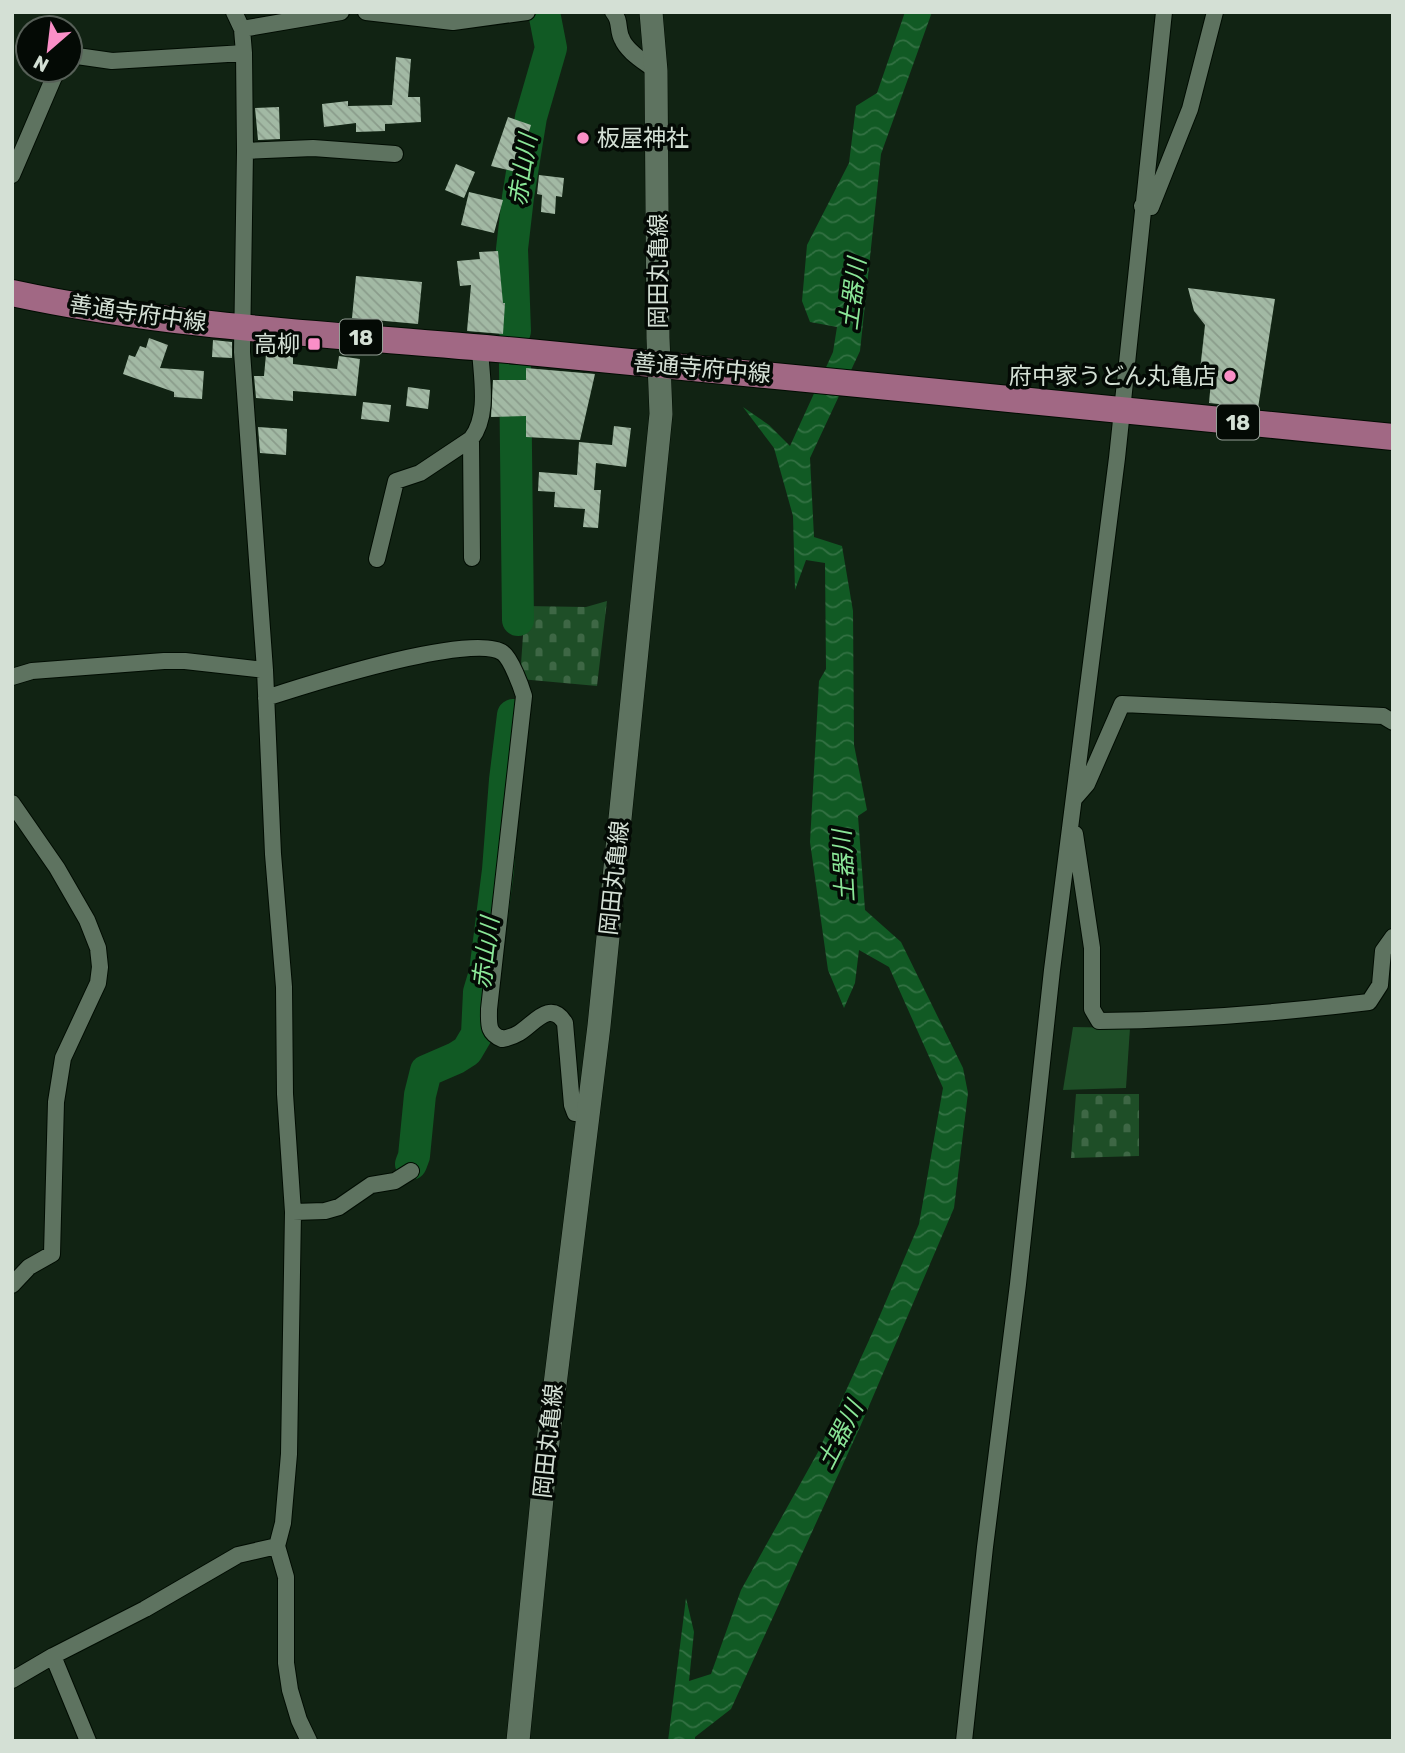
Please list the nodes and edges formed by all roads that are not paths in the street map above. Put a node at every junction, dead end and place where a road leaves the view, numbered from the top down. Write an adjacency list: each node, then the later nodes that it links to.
1 (234, 12): 9 (street)
2 (341, 12): 9 (street)
3 (366, 12): 4 (street)
4 (527, 12)
5 (613, 12): 12 (street)
6 (651, 12): 12 (main road, 岡田丸亀線)
7 (1164, 12): 17 (street)
8 (1215, 12): 17 (street)
9 (242, 29): 10 (street)
10 (244, 53): 11 (street); 14 (street)
11 (84, 57)
12 (656, 71): 21 (main road, 岡田丸亀線)
13 (51, 84): 16 (street)
14 (245, 151): 15 (street); 19 (street)
15 (395, 155)
16 (12, 175)
17 (1142, 206): 22 (street)
18 (12, 293): 19 (main road, 善通寺府中線 / 18)
19 (243, 327): 20 (main road, 善通寺府中線 / 18); 27 (street)
20 (480, 348): 21 (main road, 善通寺府中線 / 18); 24 (street)
21 (660, 365): 22 (main road, 善通寺府中線 / 18); 34 (main road, 岡田丸亀線)
22 (1121, 411): 23 (main road, 善通寺府中線 / 18); 32 (street)
23 (1393, 437)
24 (471, 439): 25 (street); 26 (street)
25 (472, 558)
26 (377, 559)
27 (265, 670): 28 (street); 29 (street)
28 (12, 677)
29 (266, 698): 34 (street); 36 (street)
30 (1393, 722): 32 (street)
31 (12, 803): 37 (street)
32 (1073, 807): 33 (street); 44 (street)
33 (1393, 937)
34 (587, 1114): 43 (main road, 岡田丸亀線)
35 (411, 1171): 36 (street)
36 (293, 1212): 38 (street)
37 (12, 1285)
38 (277, 1546): 39 (street); 42 (street)
39 (53, 1656): 40 (street); 41 (street)
40 (12, 1680)
41 (88, 1741)
42 (309, 1741)
43 (518, 1741)
44 (964, 1741)

